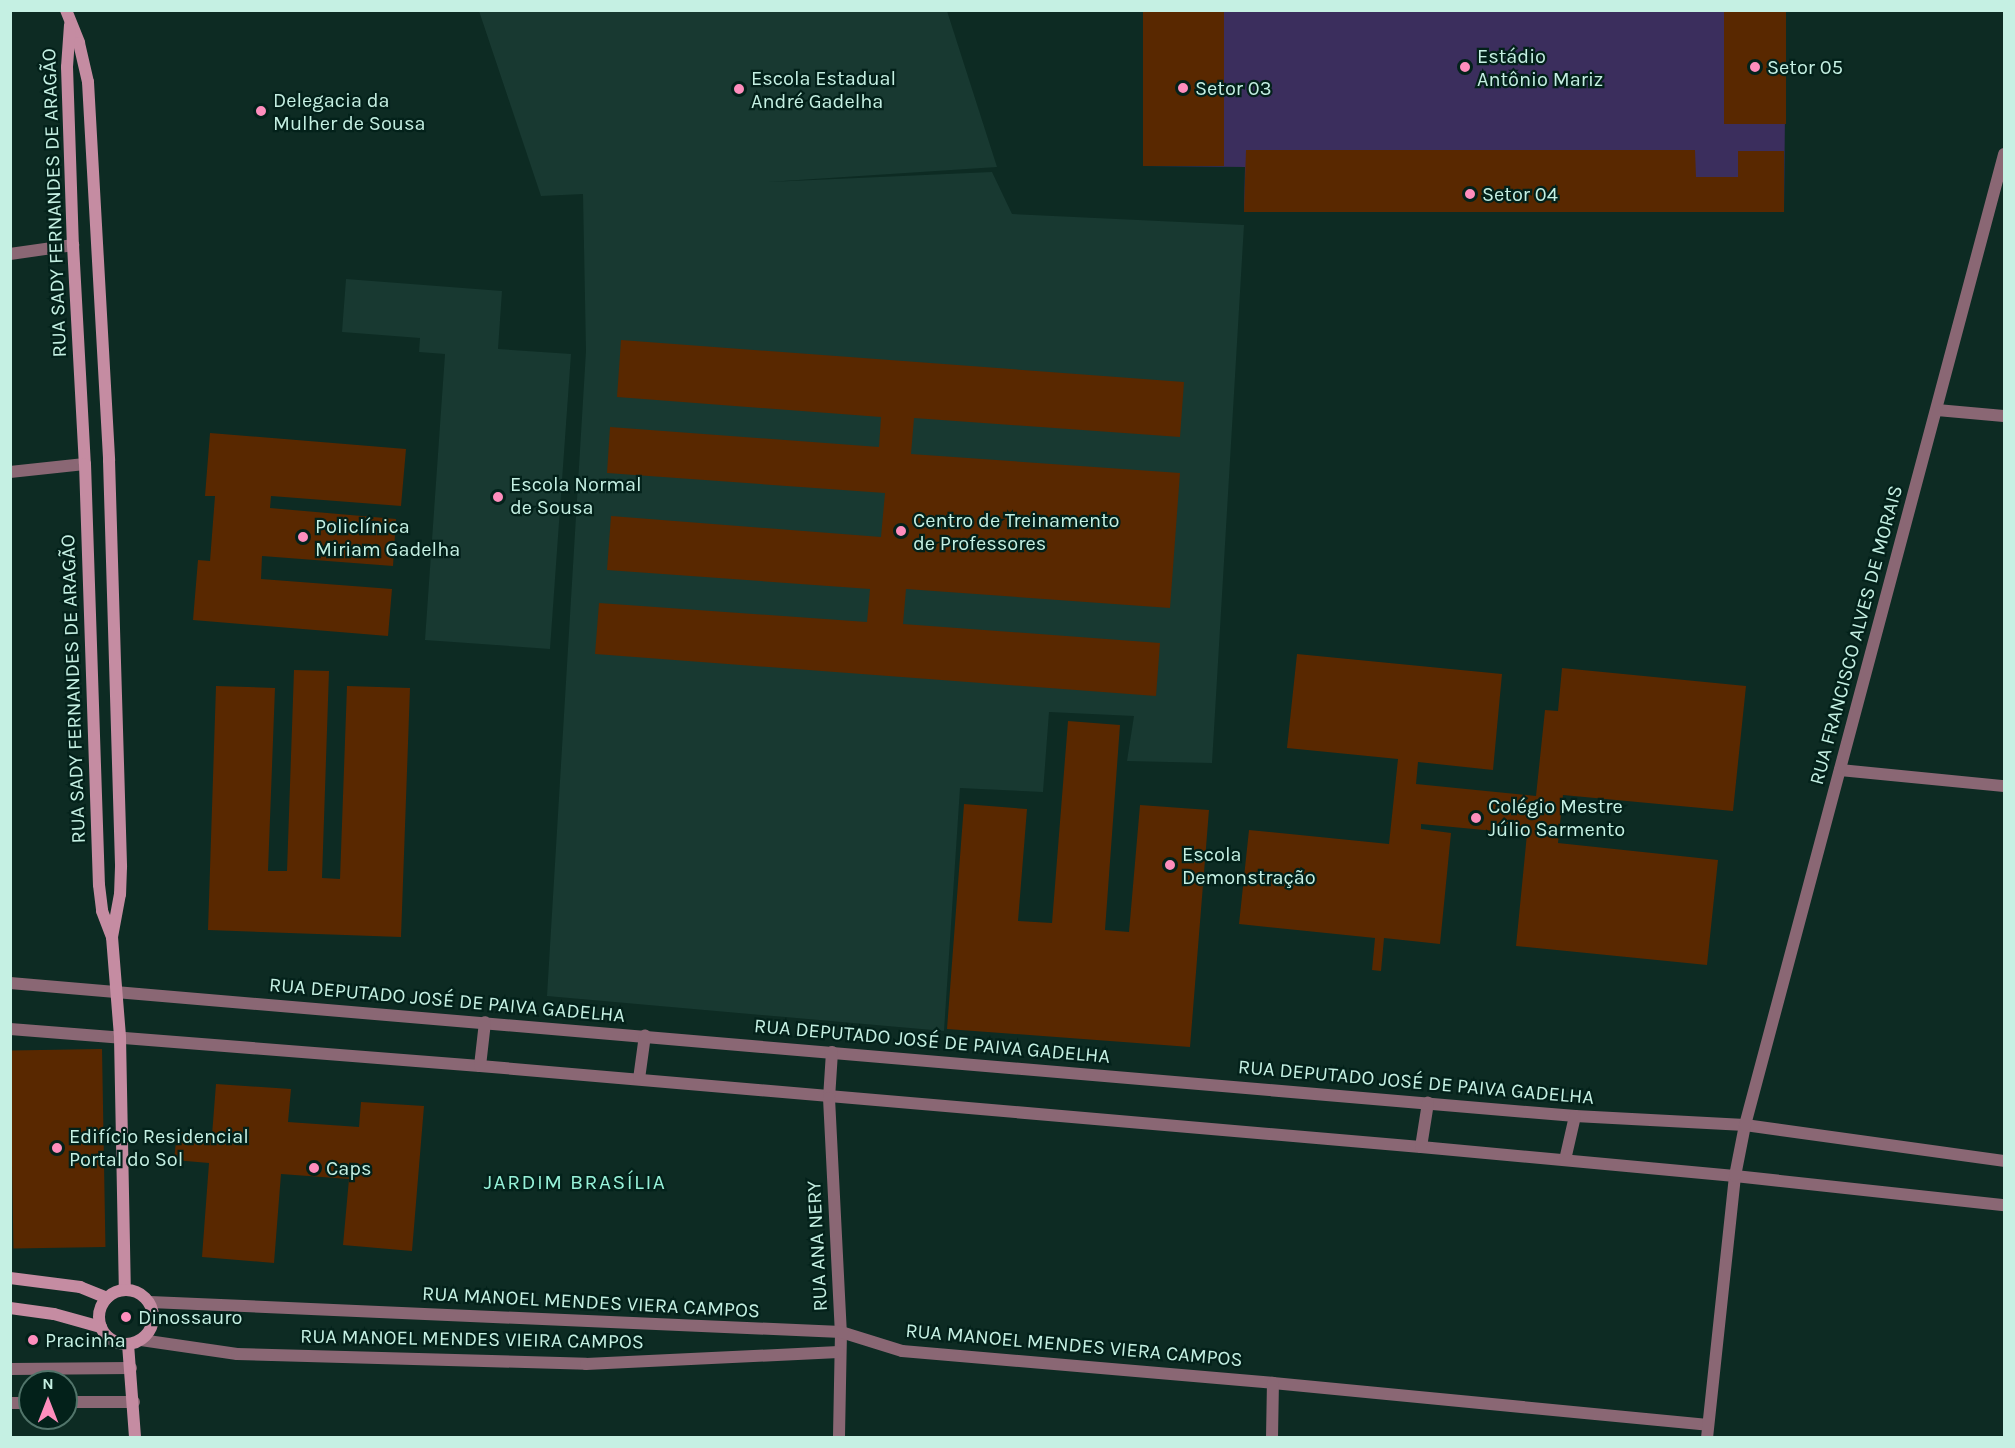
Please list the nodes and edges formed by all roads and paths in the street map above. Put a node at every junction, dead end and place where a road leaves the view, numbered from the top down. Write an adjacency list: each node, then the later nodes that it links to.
1 (66, 10): 2 (street)
2 (70, 24): 4 (street, RUA SADY FERNANDES DE ARAGÃO); 12 (street, RUA SADY FERNANDES DE ARAGÃO)
3 (2004, 154): 6 (street, RUA FRANCISCO ALVES DE MORAIS)
4 (72, 245): 5 (street); 8 (street, RUA SADY FERNANDES DE ARAGÃO)
5 (10, 254)
6 (1937, 410): 7 (street); 10 (street, RUA FRANCISCO ALVES DE MORAIS)
7 (2004, 416)
8 (85, 464): 9 (street); 12 (street, RUA SADY FERNANDES DE ARAGÃO)
9 (10, 472)
10 (1840, 770): 11 (street); 25 (street, RUA FRANCISCO ALVES DE MORAIS)
11 (2004, 786)
12 (112, 938): 14 (street, RUA SADY FERNANDES DE ARAGÃO)
13 (10, 983): 14 (street, RUA DEPUTADO JOSÉ DE PAIVA GADELHA)
14 (116, 992): 15 (street, RUA DEPUTADO JOSÉ DE PAIVA GADELHA); 18 (street, RUA SADY FERNANDES DE ARAGÃO)
15 (484, 1022): 17 (street, RUA DEPUTADO JOSÉ DE PAIVA GADELHA); 20 (street)
16 (10, 1029): 18 (street)
17 (645, 1035): 19 (street, RUA DEPUTADO JOSÉ DE PAIVA GADELHA); 21 (street)
18 (120, 1037): 20 (street); 32 (street, RUA SADY FERNANDES DE ARAGÃO)
19 (832, 1052): 22 (street, RUA ANA NERY); 23 (street, RUA DEPUTADO JOSÉ DE PAIVA GADELHA)
20 (480, 1066): 21 (street)
21 (639, 1079): 22 (street)
22 (829, 1098): 26 (street); 37 (street, RUA ANA NERY)
23 (1428, 1103): 24 (street, RUA DEPUTADO JOSÉ DE PAIVA GADELHA); 26 (street)
24 (1575, 1116): 25 (street, RUA DEPUTADO JOSÉ DE PAIVA GADELHA); 27 (street)
25 (1745, 1125): 28 (street, RUA DEPUTADO JOSÉ DE PAIVA GADELHA); 29 (street, RUA FRANCISCO ALVES DE MORAIS)
26 (1421, 1148): 27 (street)
27 (1565, 1160): 29 (street)
28 (2004, 1161)
29 (1735, 1176): 30 (street); 46 (street, RUA FRANCISCO ALVES DE MORAIS)
30 (2004, 1206)
31 (10, 1278): 33 (street)
32 (125, 1290): 33 (street); 34 (street)
33 (107, 1298): 36 (street)
34 (150, 1302): 37 (street, RUA MANOEL MENDES VIERA CAMPOS); 38 (street)
35 (10, 1308): 36 (street)
36 (101, 1327): 39 (street)
37 (841, 1332): 40 (street, RUA ANA NERY); 43 (street, RUA MANOEL MENDES VIERA CAMPOS)
38 (141, 1340): 39 (street); 40 (street, RUA MANOEL MENDES VIEIRA CAMPOS)
39 (128, 1344): 41 (street)
40 (839, 1352): 48 (street, RUA ANA NERY)
41 (131, 1368): 42 (street); 45 (street)
42 (10, 1369)
43 (1273, 1383): 46 (street, RUA MANOEL MENDES VIERA CAMPOS); 49 (street)
44 (78, 1402): 45 (street)
45 (134, 1402): 47 (street)
46 (1708, 1431)
47 (135, 1437)
48 (839, 1437)
49 (1272, 1437)

